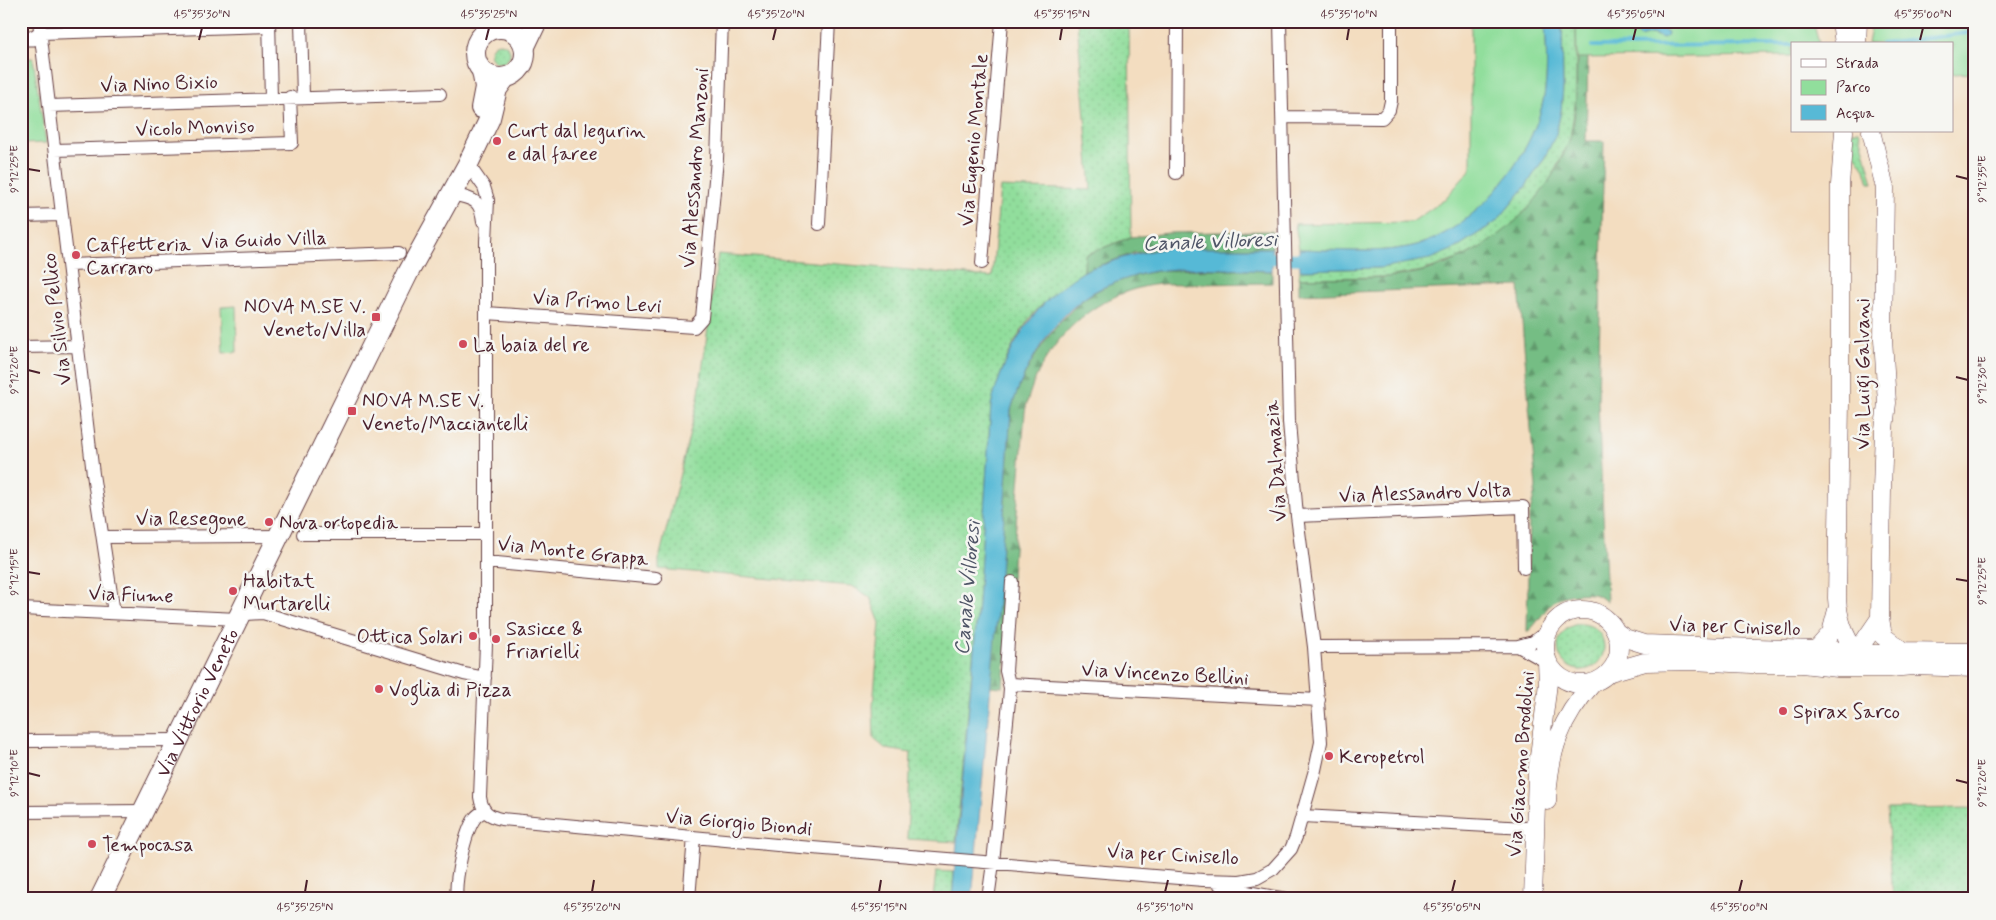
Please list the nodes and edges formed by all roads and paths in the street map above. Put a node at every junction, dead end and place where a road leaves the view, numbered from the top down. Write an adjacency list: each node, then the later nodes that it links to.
1 (301, 21): 19 (street)
2 (537, 21): 15 (main road)
3 (722, 21): 37 (street, Via Alessandro Manzoni)
4 (829, 21): 31 (street)
5 (1002, 21): 34 (street, Via Eugenio Montale)
6 (1176, 21): 27 (street)
7 (1280, 21): 22 (street, Via Dalmazia)
8 (1392, 21): 22 (street)
9 (1841, 21): 13 (main road)
10 (269, 23): 12 (street); 20 (street)
11 (498, 26): 15 (main road); 16 (main road)
12 (40, 27): 14 (street); 21 (street, Via Silvio Pellico)
13 (1852, 37)
14 (21, 38)
15 (525, 46): 17 (main road)
16 (482, 70): 17 (main road); 33 (main road, Via Vittorio Veneto)
17 (505, 78): 26 (main road, Via Vittorio Veneto)
18 (440, 94): 19 (street, Via Nino Bixio)
19 (297, 97): 20 (street, Via Nino Bixio); 25 (street, Vicolo Monviso)
20 (271, 98): 21 (street, Via Nino Bixio)
21 (49, 106): 25 (street, Via Silvio Pellico)
22 (1283, 117): 40 (street, Via Dalmazia)
23 (1844, 132): 49 (main road, Via Luigi Galvani)
24 (1871, 132): 53 (main road, Via Luigi Galvani)
25 (55, 150): 29 (street, Via Silvio Pellico)
26 (468, 164): 28 (main road, Via Vittorio Veneto); 32 (street)
27 (1176, 173)
28 (453, 194): 32 (street); 33 (main road, Via Vittorio Veneto)
29 (62, 215): 30 (street); 35 (street, Via Silvio Pellico)
30 (21, 216)
31 (819, 224)
32 (486, 241): 36 (street)
33 (406, 259): 35 (street, Via Guido Villa); 43 (main road, Via Vittorio Veneto)
34 (982, 262)
35 (69, 265): 38 (street, Via Silvio Pellico)
36 (486, 313): 37 (street, Via Primo Levi); 42 (street)
37 (702, 318)
38 (79, 346): 39 (street); 44 (street, Via Silvio Pellico)
39 (21, 347)
40 (1297, 516): 46 (street, Via Alessandro Volta); 57 (street, Via Dalmazia)
41 (303, 534): 42 (street)
42 (486, 534): 45 (street)
43 (279, 536): 44 (street, Via Resegone); 52 (main road, Via Vittorio Veneto)
44 (103, 537): 51 (street, Via Silvio Pellico)
45 (486, 562): 47 (street, Via Monte Grappa); 67 (street)
46 (1524, 568)
47 (656, 578)
48 (1012, 582): 69 (street)
49 (1838, 606): 58 (main road, Via Luigi Galvani); 61 (main road, Via Luigi Galvani)
50 (21, 609): 51 (street, Via Fiume)
51 (114, 613): 52 (street, Via Fiume)
52 (238, 618): 67 (street, Via Fiume); 71 (main road, Via Vittorio Veneto)
53 (1880, 618): 59 (main road, Via Luigi Galvani); 61 (main road)
54 (1548, 631): 55 (main road, Via per Cinisello); 56 (street, Via per Cinisello); 62 (main road)
55 (1616, 632): 58 (main road, Via per Cinisello); 66 (main road)
56 (1518, 646): 57 (street, Via per Cinisello); 62 (street, Via per Cinisello)
57 (1314, 648): 70 (street, Via per Cinisello)
58 (1816, 650): 61 (main road, Via per Cinisello)
59 (1902, 651): 60 (main road, Via per Cinisello); 61 (main road, Via per Cinisello)
60 (1975, 652)
61 (1856, 653): 63 (main road, Via per Cinisello); 64 (main road, Via per Cinisello)
62 (1547, 662): 68 (main road, Via per Cinisello); 88 (main road, Via Giacomo Brodolini)
63 (1802, 664): 64 (main road, Via per Cinisello); 66 (main road, Via per Cinisello)
64 (1913, 666): 65 (main road, Via per Cinisello)
65 (1975, 668)
66 (1610, 672): 68 (main road, Via per Cinisello)
67 (485, 678): 74 (street)
68 (1593, 683): 89 (main road, Via Giacomo Brodolini)
69 (1008, 684): 70 (street, Via Vincenzo Bellini); 79 (street)
70 (1319, 700): 76 (street, Via per Cinisello)
71 (179, 740): 72 (street); 73 (main road, Via Vittorio Veneto)
72 (21, 741)
73 (144, 811): 75 (street); 83 (main road, Via Vittorio Veneto)
74 (484, 811): 78 (street, Via Giorgio Biondi); 84 (street)
75 (21, 812)
76 (1303, 816): 77 (street); 80 (street, Via per Cinisello)
77 (1526, 828)
78 (694, 837): 79 (street, Via Giorgio Biondi); 85 (street)
79 (993, 862): 81 (street, Via per Cinisello); 86 (street)
80 (1265, 874): 81 (street, Via per Cinisello); 82 (street)
81 (1203, 880): 82 (street)
82 (1265, 894): 87 (street)
83 (100, 899)
84 (457, 899)
85 (689, 899)
86 (988, 899)
87 (1287, 899)
88 (1533, 899)
89 (1544, 899)

